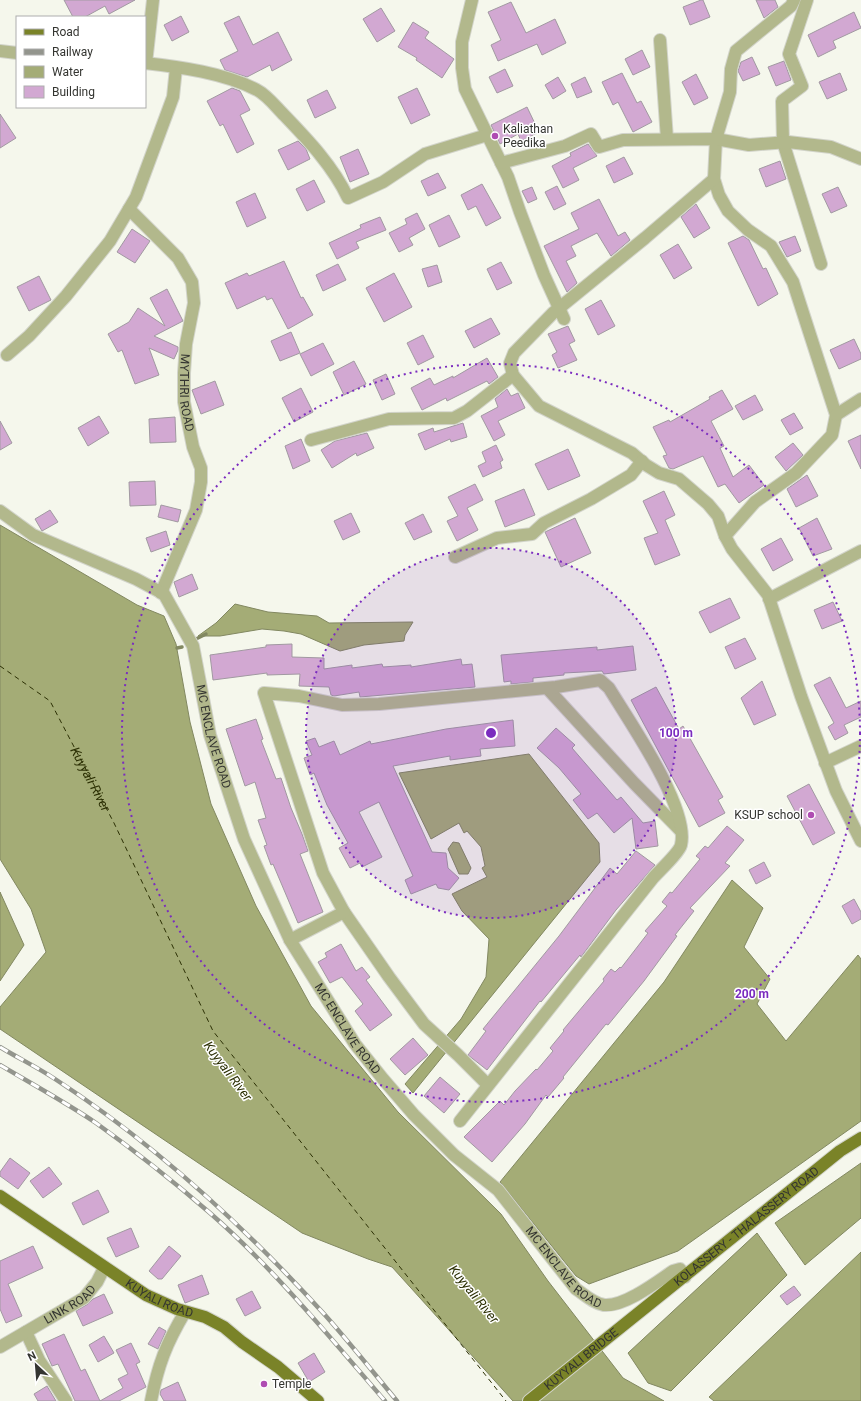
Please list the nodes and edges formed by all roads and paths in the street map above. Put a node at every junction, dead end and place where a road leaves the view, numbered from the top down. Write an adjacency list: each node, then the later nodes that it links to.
1 (153, 0): 8 (street)
2 (472, 0): 10 (street)
3 (794, 0): 12 (street)
4 (807, 0): 13 (street)
5 (660, 40): 11 (street)
6 (0, 51): 7 (street)
7 (16, 53)
8 (146, 63): 9 (street)
9 (176, 68): 10 (street); 17 (street)
10 (487, 135): 15 (street)
11 (667, 139): 12 (street); 15 (street)
12 (716, 139): 13 (street); 16 (street)
13 (783, 142): 14 (street); 18 (street)
14 (861, 159)
15 (501, 163): 19 (street)
16 (714, 179): 19 (street); 24 (street)
17 (129, 209): 21 (street); 31 (street, MYTHRI ROAD)
18 (821, 264)
19 (560, 307): 20 (street); 22 (street)
20 (564, 319)
21 (8, 355)
22 (513, 375): 25 (street); 26 (street)
23 (861, 399): 24 (street)
24 (836, 415): 28 (street)
25 (311, 440)
26 (642, 461): 28 (street); 30 (street)
27 (0, 511): 31 (street)
28 (725, 536): 32 (street)
29 (861, 551): 32 (street)
30 (454, 557)
31 (162, 594): 39 (street, MC ENCLAVE ROAD)
32 (769, 599): 35 (street)
33 (547, 688): 36 (street); 36 (street); 38 (street)
34 (861, 746): 35 (street)
35 (826, 762): 37 (street)
36 (682, 832): 40 (street)
37 (861, 841)
38 (344, 912): 39 (street); 40 (street)
39 (290, 940): 45 (street, MC ENCLAVE ROAD)
40 (488, 1085): 41 (street)
41 (460, 1121)
42 (861, 1138): 45 (main road, KOLASSERY - THALASSERY ROAD)
43 (0, 1196): 44 (main road, KUYALI ROAD)
44 (104, 1268): 46 (main road, KUYALI ROAD); 48 (street, LINK ROAD)
45 (685, 1277): 47 (main road, KOLASSERY - THALASSERY ROAD)
46 (185, 1312): 51 (street); 52 (main road, KUYALI ROAD)
47 (634, 1318): 53 (main road, KUYYALI BRIDGE)
48 (26, 1332): 49 (street, LINK ROAD); 50 (street)
49 (0, 1347)
50 (66, 1401)
51 (151, 1401)
52 (318, 1401)
53 (529, 1401)

